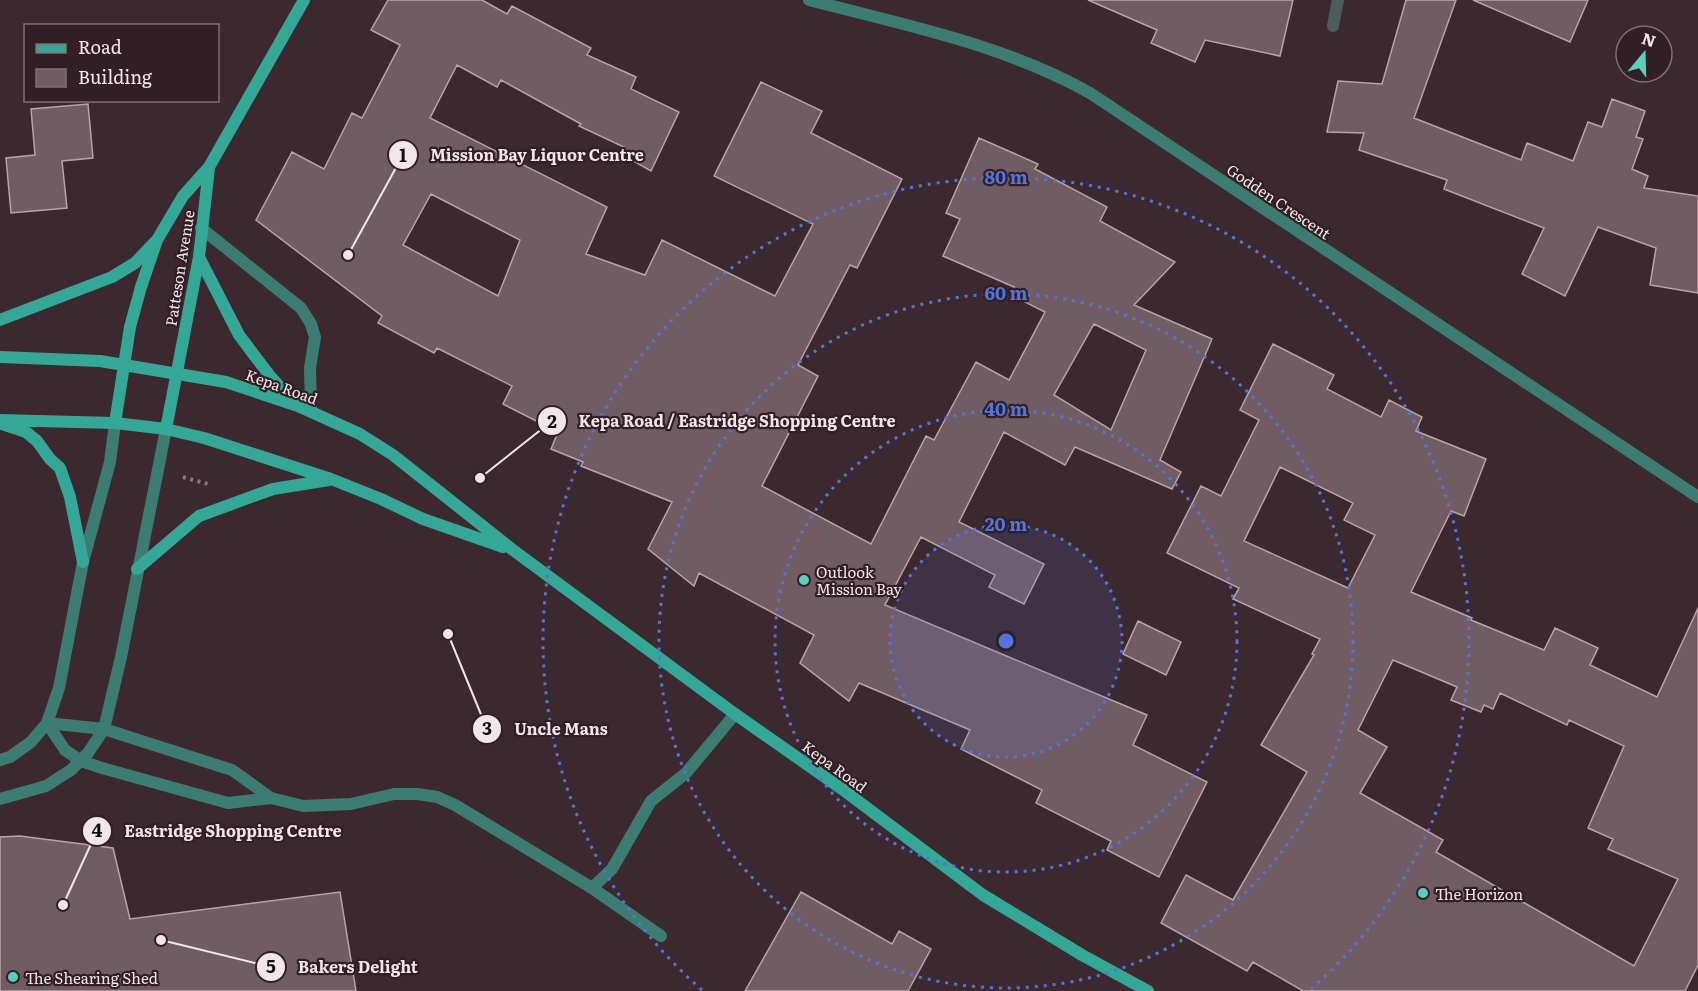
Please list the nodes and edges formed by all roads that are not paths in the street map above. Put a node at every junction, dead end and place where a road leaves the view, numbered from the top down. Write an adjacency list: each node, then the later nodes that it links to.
1 (304, 0): 3 (main road, Patteson Avenue)
2 (809, 0): 17 (street, Godden Crescent)
3 (209, 167): 4 (main road, Patteson Avenue); 5 (main road, Patteson Avenue)
4 (201, 228): 6 (main road, Patteson Avenue); 12 (street)
5 (157, 240): 7 (main road); 9 (main road, Patteson Avenue)
6 (199, 257): 10 (main road, Patteson Avenue); 11 (main road)
7 (0, 320)
8 (0, 357): 9 (main road, Kepa Road)
9 (124, 364): 10 (main road, Kepa Road); 14 (main road, Patteson Avenue)
10 (177, 374): 11 (main road, Kepa Road); 15 (main road, Patteson Avenue)
11 (298, 406): 12 (main road, Kepa Road)
12 (311, 411): 18 (main road, Kepa Road)
13 (0, 422): 14 (main road, Kepa Road); 19 (main road)
14 (115, 423): 15 (main road, Kepa Road); 19 (street)
15 (166, 429): 16 (main road, Kepa Road); 20 (street)
16 (331, 479): 18 (main road, Kepa Road); 20 (main road)
17 (1698, 498)
18 (513, 550): 21 (main road, Kepa Road)
19 (83, 562): 22 (street)
20 (137, 569): 23 (street)
21 (735, 714): 28 (street); 30 (main road, Kepa Road)
22 (47, 723): 23 (street); 24 (street); 25 (street)
23 (104, 729): 25 (street); 26 (street)
24 (0, 760)
25 (81, 761): 26 (street); 27 (street)
26 (271, 798): 28 (street)
27 (0, 799)
28 (592, 888): 29 (street)
29 (661, 936)
30 (1148, 991)

